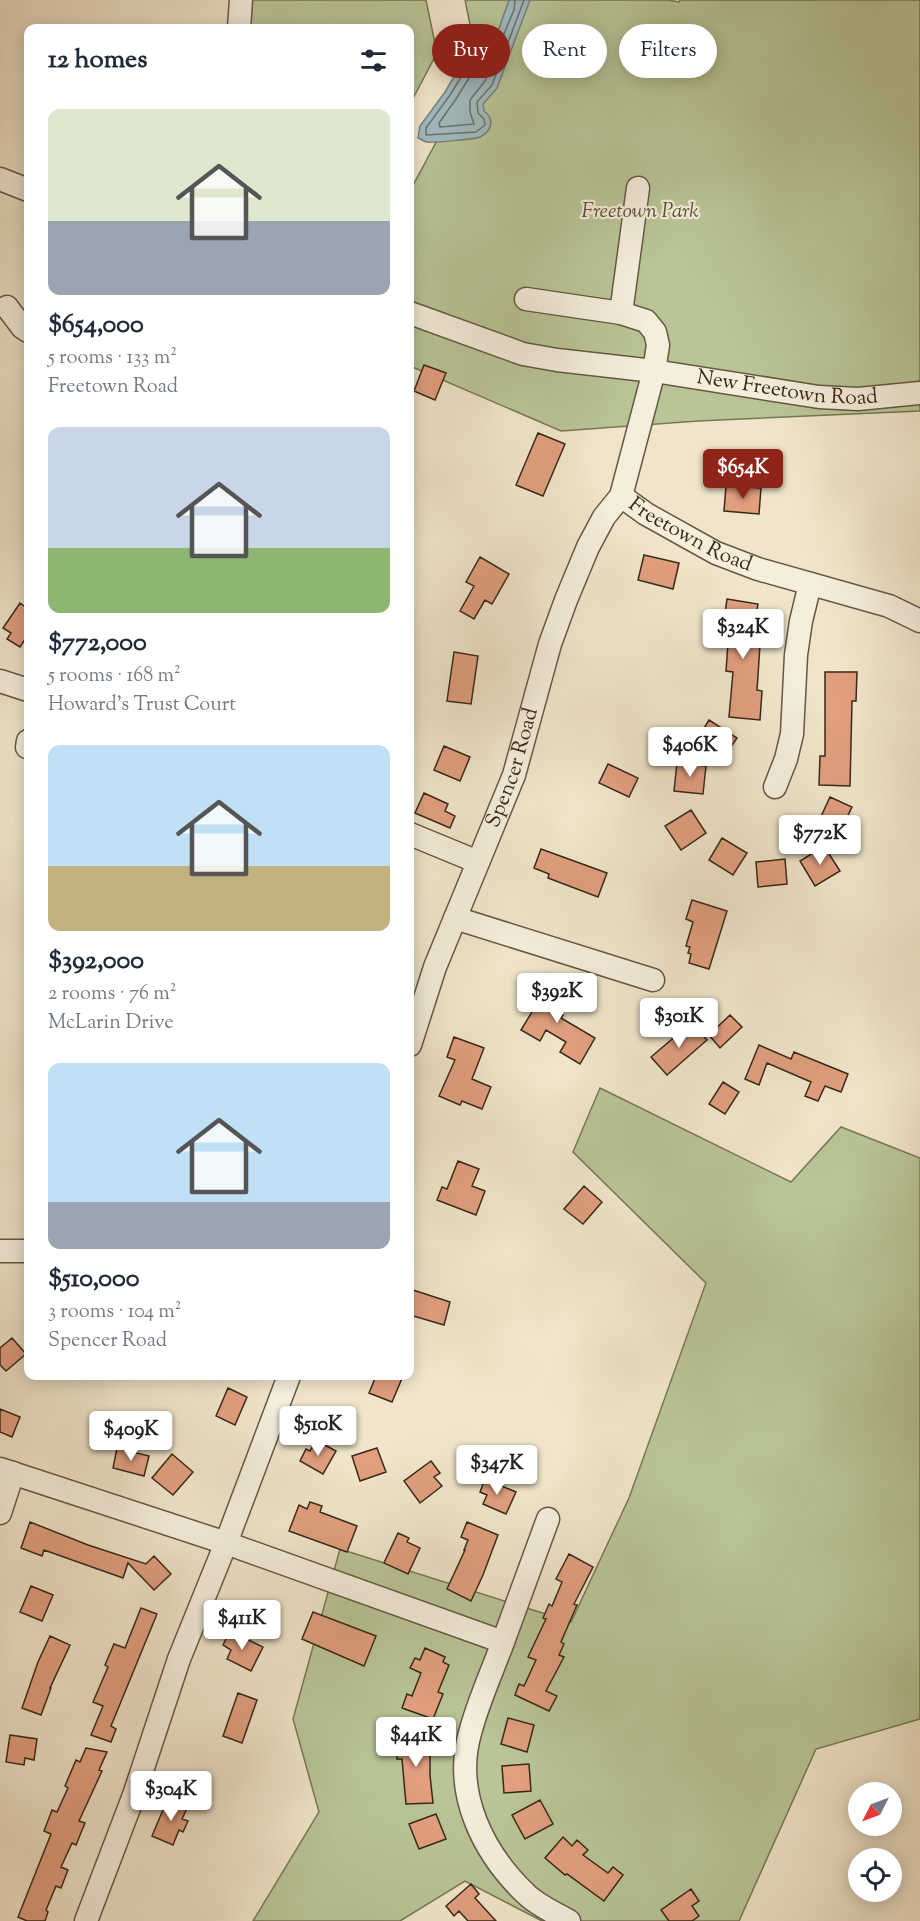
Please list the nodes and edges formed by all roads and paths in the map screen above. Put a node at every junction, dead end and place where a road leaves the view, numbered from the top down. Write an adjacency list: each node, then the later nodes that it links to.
1 (241, 0): 2 (street)
2 (239, 24)
3 (0, 179): 4 (street)
4 (24, 188)
5 (638, 188): 8 (street)
6 (526, 299): 8 (street, Freetown Road)
7 (7, 308): 10 (street)
8 (621, 313): 11 (street, Freetown Road)
9 (414, 316): 11 (street)
10 (24, 328)
11 (654, 371): 12 (street, New Freetown Road); 13 (street, Freetown Road)
12 (920, 393)
13 (621, 496): 14 (street, Freetown Road); 20 (street, Spencer Road)
14 (810, 584): 15 (street, Freetown Road); 18 (street)
15 (920, 621)
16 (0, 681): 17 (street)
17 (24, 689)
18 (775, 787)
19 (414, 836): 20 (street)
20 (478, 862): 21 (street, Spencer Road)
21 (455, 918): 22 (street); 23 (street, Spencer Road)
22 (653, 980)
23 (414, 1033)
24 (0, 1251): 25 (street)
25 (24, 1251)
26 (287, 1380): 30 (street)
27 (6, 1471): 28 (street); 30 (street)
28 (0, 1513)
29 (549, 1519): 31 (street)
30 (226, 1543): 31 (street); 32 (street)
31 (503, 1642): 33 (street)
32 (86, 1921)
33 (569, 1921)

